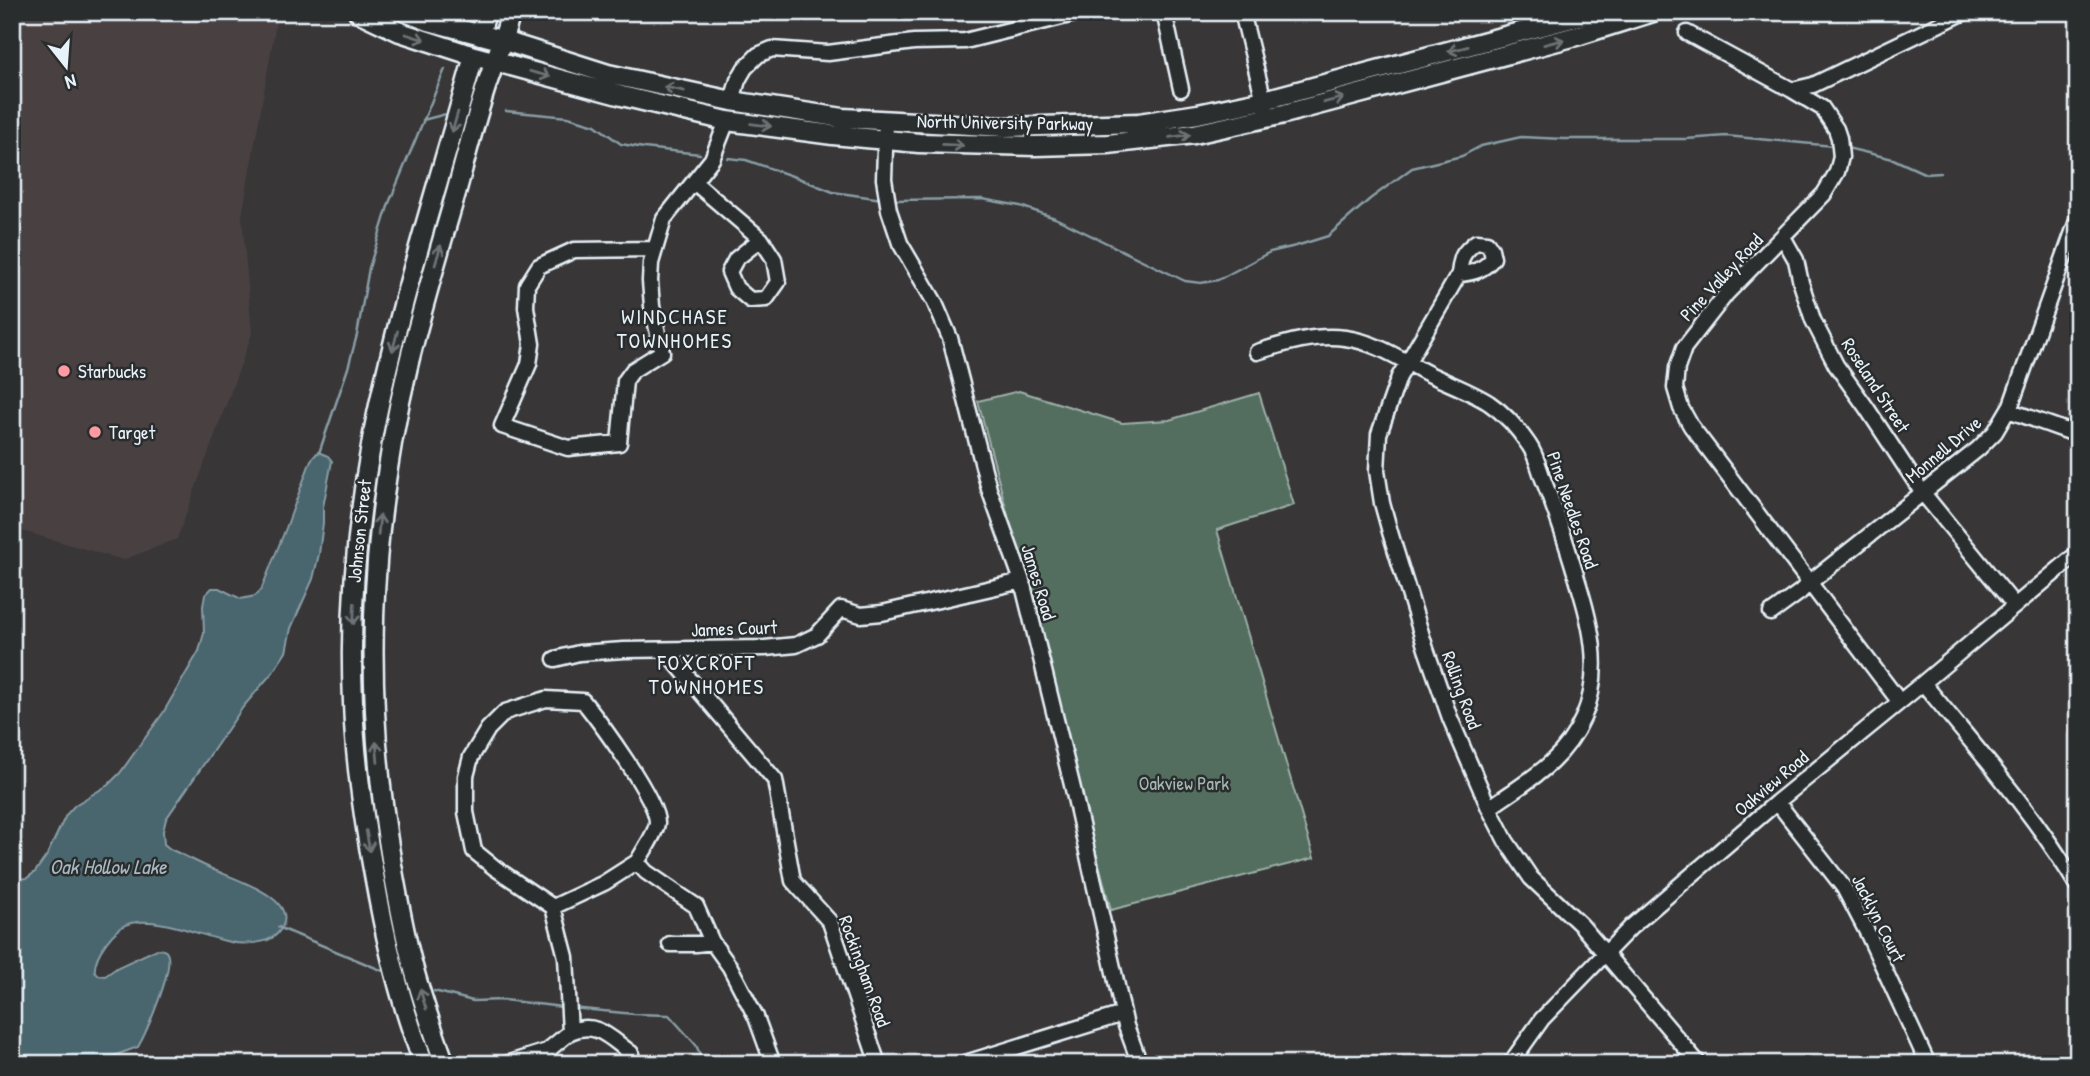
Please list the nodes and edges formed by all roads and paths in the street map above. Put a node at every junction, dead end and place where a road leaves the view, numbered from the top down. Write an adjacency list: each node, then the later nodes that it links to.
1 (358, 12): 14 (main road, North University Parkway, one-way to 14)
2 (405, 12): 12 (main road, North University Parkway)
3 (486, 12): 12 (main road, Johnson Street)
4 (512, 12): 13 (main road, Johnson Street)
5 (1082, 12): 18 (street)
6 (1164, 12): 16 (street)
7 (1242, 12): 19 (street)
8 (1595, 12): 19 (main road, North University Parkway, one-way to 19)
9 (1653, 12): 19 (main road, North University Parkway, one-way to 9)
10 (1965, 12): 17 (street)
11 (1687, 33): 17 (street, Pine Valley Road)
12 (480, 35): 13 (main road, North University Parkway); 14 (street, Johnson Street)
13 (503, 41): 15 (main road, Johnson Street); 18 (main road, North University Parkway, one-way to 13)
14 (474, 56): 15 (main road, North University Parkway); 54 (main road, Johnson Street, one-way to 54)
15 (496, 61): 20 (main road, North University Parkway, one-way to 20); 55 (main road, Johnson Street, one-way to 15)
16 (1181, 89)
17 (1793, 90): 25 (street, Pine Valley Road)
18 (732, 101): 21 (main road, North University Parkway)
19 (1266, 109): 21 (main road, North University Parkway); 22 (main road, North University Parkway, one-way to 19)
20 (727, 121): 22 (main road, North University Parkway, one-way to 22); 23 (street)
21 (886, 121): 22 (street, James Road)
22 (885, 140): 36 (street, James Road)
23 (694, 182): 27 (street); 28 (street)
24 (2078, 218): 26 (street, Monnell Drive)
25 (1783, 237): 34 (street, Roseland Street); 37 (street, Pine Valley Road)
26 (2075, 237): 32 (street, Monnell Drive)
27 (761, 239)
28 (656, 248): 28 (street)
29 (1459, 274): 31 (street, Rolling Road)
30 (1257, 352): 31 (street, Pine Needles Road)
31 (1407, 363): 45 (street, Rolling Road); 45 (street, Pine Needles Road)
32 (2008, 410): 33 (street); 34 (street, Monnell Drive)
33 (2078, 435)
34 (1922, 492): 37 (street, Monnell Drive); 38 (street, Roseland Street)
35 (2078, 553): 38 (street, Oakview Road)
36 (1022, 581): 40 (street, James Court); 52 (street, James Road)
37 (1809, 583): 39 (street, Monnell Drive); 43 (street, Pine Valley Road)
38 (2015, 606): 42 (street, Oakview Road)
39 (1771, 613)
40 (665, 650): 41 (street, James Court); 59 (street, Rockingham Road)
41 (555, 659)
42 (1923, 683): 43 (street, Oakview Road); 47 (street)
43 (1899, 701): 44 (street, Oakview Road)
44 (1777, 802): 51 (street, Oakview Road); 64 (street, Jacklyn Court)
45 (1489, 808): 51 (street, Rolling Road)
46 (637, 862): 48 (street); 48 (street); 49 (street)
47 (2078, 887)
48 (553, 906): 53 (street)
49 (712, 942): 50 (street); 58 (street)
50 (670, 944)
51 (1605, 952): 62 (street, Oakview Road); 63 (street, Rolling Road)
52 (1123, 1014): 60 (street); 61 (street, James Road)
53 (570, 1032): 56 (street); 57 (street)
54 (424, 1064)
55 (444, 1064)
56 (506, 1064)
57 (632, 1064)
58 (773, 1064)
59 (878, 1064)
60 (962, 1064)
61 (1140, 1064)
62 (1510, 1064)
63 (1699, 1064)
64 (1928, 1064)

